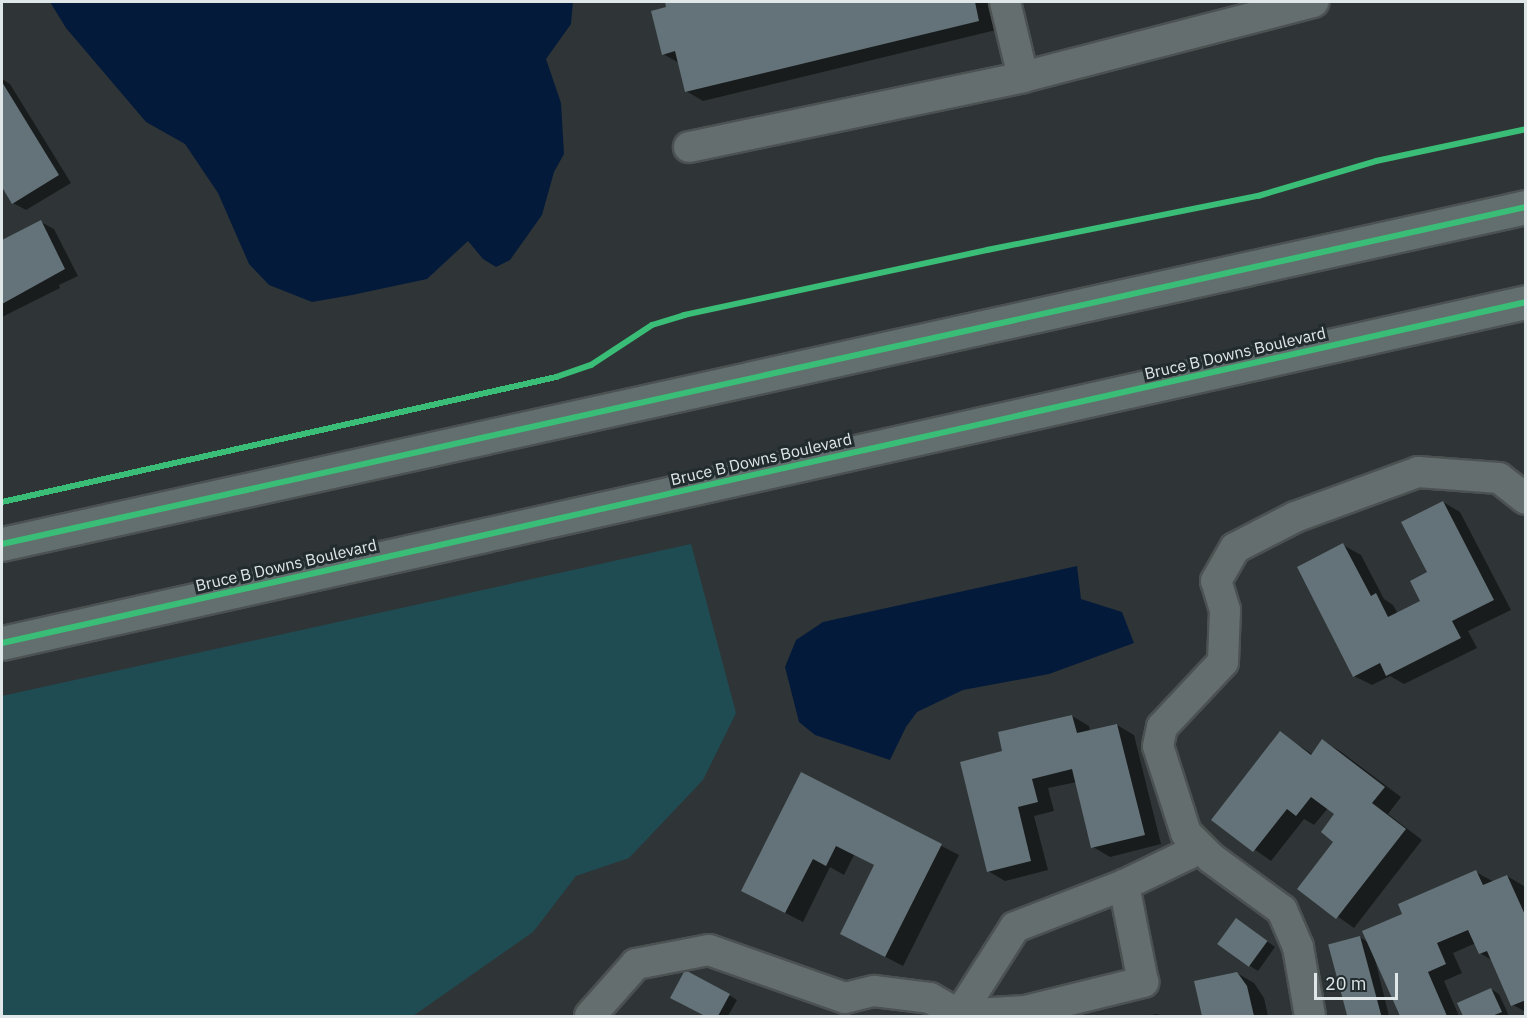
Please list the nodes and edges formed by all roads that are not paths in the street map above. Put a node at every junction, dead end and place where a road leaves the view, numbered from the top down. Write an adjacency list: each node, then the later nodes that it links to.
1 (1005, 2): 3 (street)
2 (1314, 2): 3 (street)
3 (1023, 77): 4 (street)
4 (689, 147)
5 (1526, 207): 8 (main road)
6 (1526, 302): 9 (main road, Bruce B Downs Boulevard)
7 (1526, 499): 10 (street)
8 (2, 544)
9 (2, 643)
10 (1201, 848): 11 (street); 14 (street)
11 (1124, 885): 12 (street); 12 (street)
12 (959, 1015): 13 (street)
13 (590, 1017)
14 (1310, 1017)

